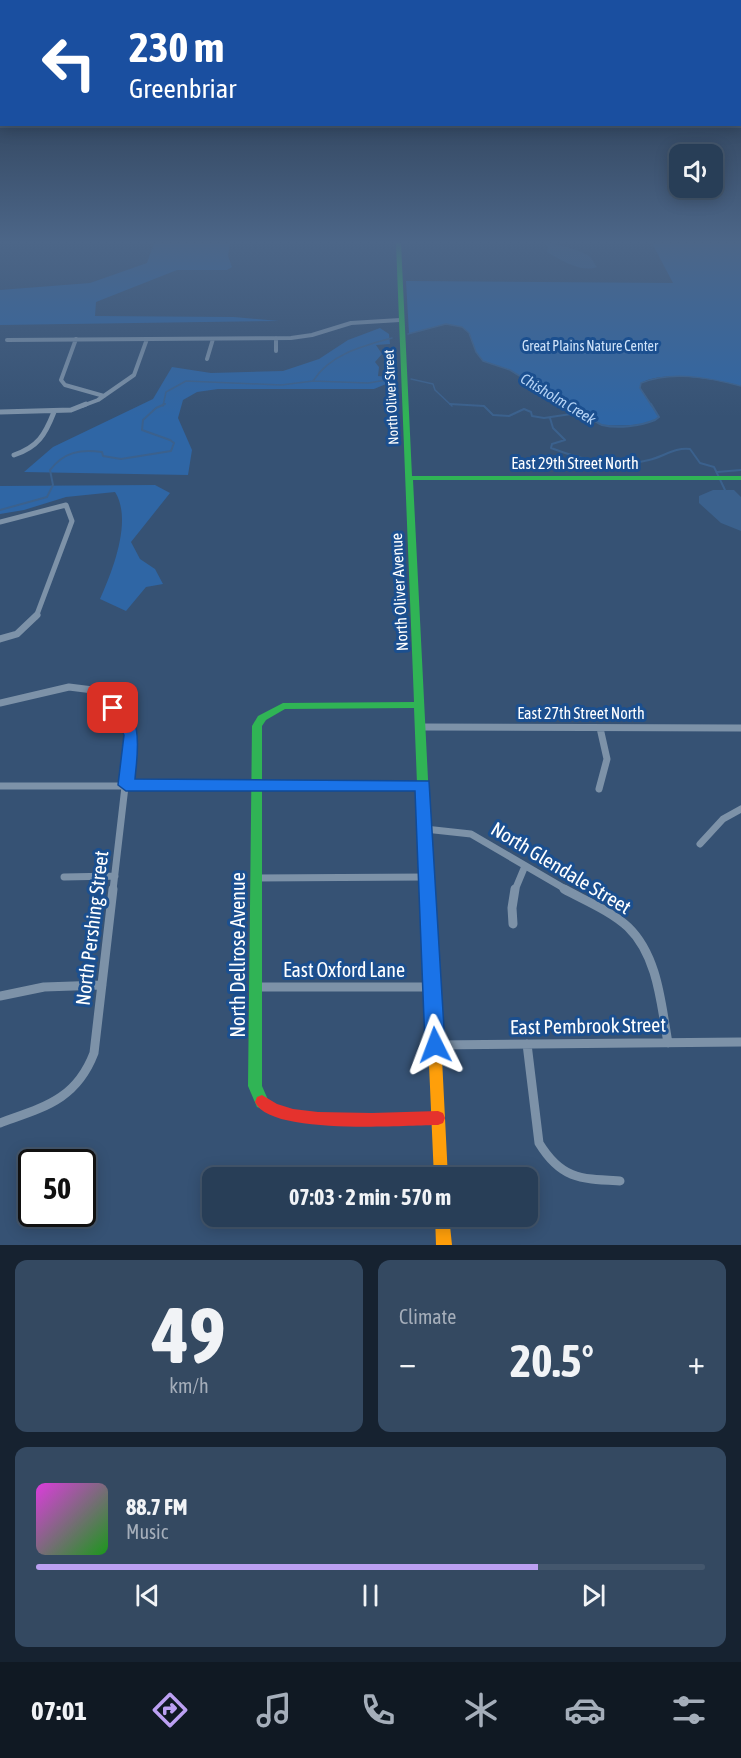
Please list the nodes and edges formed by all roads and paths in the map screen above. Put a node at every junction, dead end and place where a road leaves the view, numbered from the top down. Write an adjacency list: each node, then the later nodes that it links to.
1 (399, 301): 2 (main road, North Oliver Street)
2 (400, 320): 3 (street); 14 (main road, North Oliver Street)
3 (276, 338): 7 (street); 8 (street)
4 (7, 339): 5 (street)
5 (76, 339): 6 (street); 10 (street)
6 (147, 339): 7 (street); 10 (street)
7 (213, 339): 9 (street)
8 (276, 351)
9 (207, 359)
10 (104, 396): 12 (street)
11 (0, 412): 12 (street)
12 (54, 412): 13 (street)
13 (14, 455)
14 (409, 478): 15 (main road, East 29th Street North); 19 (main road, North Oliver Avenue)
15 (741, 478)
16 (0, 522): 17 (street)
17 (0, 639)
18 (0, 703): 23 (street, North Pershing Street)
19 (420, 705): 20 (main road); 24 (main road, North Dellrose Avenue)
20 (421, 727): 21 (street, East 27th Street North); 25 (main road)
21 (600, 728): 22 (street, East 27th Street North); 27 (street)
22 (741, 728)
23 (126, 785): 24 (street); 26 (street); 32 (street, North Pershing Street)
24 (256, 785): 25 (street); 35 (main road, North Dellrose Avenue)
25 (423, 785): 29 (main road)
26 (0, 786)
27 (599, 789)
28 (741, 809): 30 (street)
29 (425, 829): 31 (street, North Glendale Street); 34 (main road)
30 (700, 844)
31 (525, 866): 36 (street); 42 (street, North Glendale Street)
32 (115, 876): 33 (street); 37 (street, North Pershing Street)
33 (64, 877)
34 (428, 877): 35 (street); 39 (main road)
35 (256, 878): 38 (main road, North Dellrose Avenue)
36 (513, 924)
37 (102, 985): 40 (street); 46 (street, North Pershing Street)
38 (256, 987): 39 (street, East Oxford Lane); 45 (main road, North Dellrose Avenue)
39 (433, 987): 44 (main road)
40 (0, 996)
41 (741, 1042): 42 (street, East Pembrook Street)
42 (668, 1043): 43 (street, East Pembrook Street)
43 (527, 1044): 44 (street, East Pembrook Street); 48 (street)
44 (435, 1045): 45 (main road)
45 (438, 1118): 47 (main road)
46 (0, 1123)
47 (440, 1167)
48 (620, 1181)
49 (443, 1227): 50 (main road)
50 (444, 1245)

